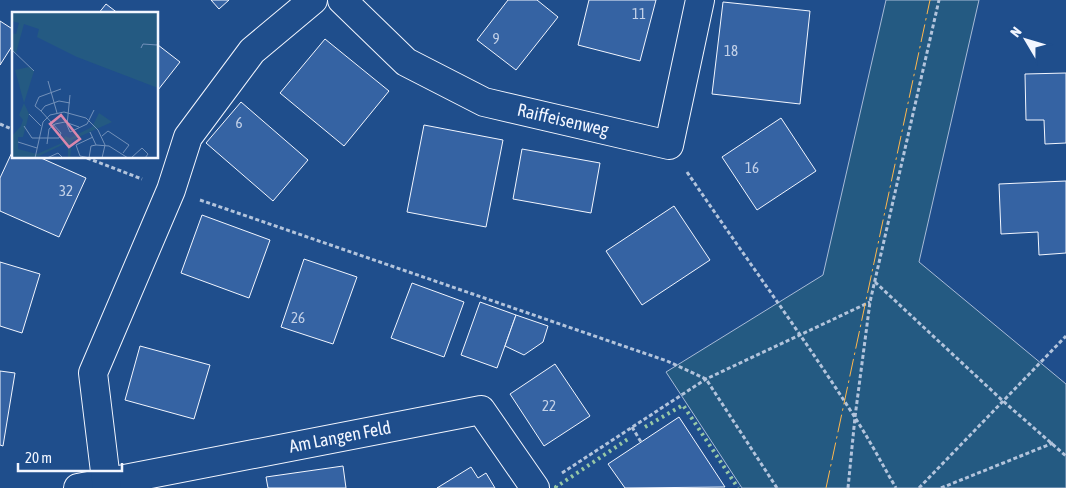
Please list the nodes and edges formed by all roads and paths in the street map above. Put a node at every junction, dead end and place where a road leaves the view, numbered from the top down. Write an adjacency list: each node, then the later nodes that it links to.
1 (313, 0): 9 (street)
2 (342, 0): 7 (street, Raiffeisenweg)
3 (700, 0): 7 (street)
4 (939, 0): 10 (path)
5 (0, 124): 6 (path)
6 (12, 129)
7 (669, 145): 12 (path)
8 (90, 159): 9 (path)
9 (171, 190): 14 (path); 22 (street)
10 (874, 282): 11 (path); 15 (path)
11 (870, 302): 12 (path); 16 (path)
12 (801, 336): 14 (path); 16 (path)
13 (1066, 336): 15 (path)
14 (706, 379): 17 (path); 24 (path)
15 (1003, 401): 19 (path); 27 (path)
16 (855, 418): 25 (path); 26 (path)
17 (632, 427): 18 (path); 21 (path)
18 (641, 442)
19 (1053, 443): 20 (path); 28 (path)
20 (1066, 456)
21 (545, 483): 22 (street, Am Langen Feld)
22 (107, 485): 23 (street, Am Langen Feld)
23 (78, 488)
24 (777, 488)
25 (848, 488)
26 (896, 488)
27 (919, 488)
28 (941, 488)

